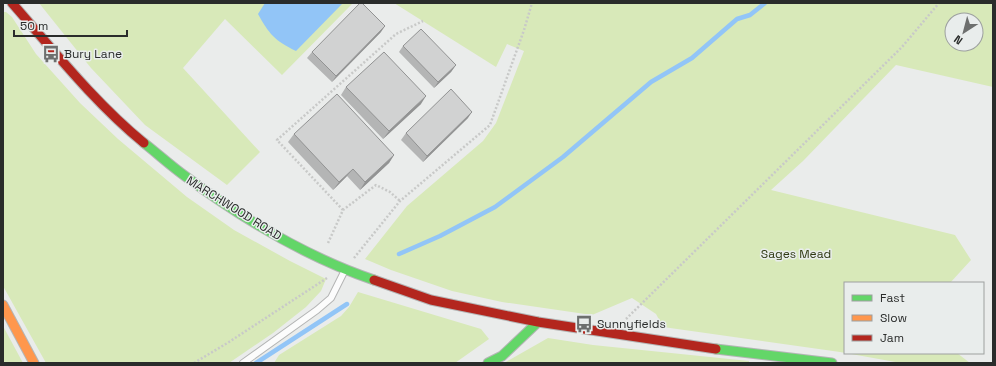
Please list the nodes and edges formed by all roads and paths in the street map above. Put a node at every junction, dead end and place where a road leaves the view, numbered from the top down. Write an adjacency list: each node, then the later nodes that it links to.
1 (12, 3): 7 (street, MARCHWOOD ROAD)
2 (532, 3): 5 (path)
3 (939, 3): 11 (path)
4 (422, 21): 6 (path)
5 (400, 201): 6 (path); 8 (path)
6 (343, 210): 7 (path)
7 (320, 259): 8 (street, MARCHWOOD ROAD)
8 (344, 270): 10 (street, MARCHWOOD ROAD); 13 (path); 14 (lane)
9 (3, 305): 12 (street)
10 (538, 322): 11 (street, MARCHWOOD ROAD); 15 (street)
11 (611, 333): 16 (street, MARCHWOOD ROAD)
12 (34, 363)
13 (194, 363)
14 (243, 363)
15 (488, 363)
16 (832, 363)

